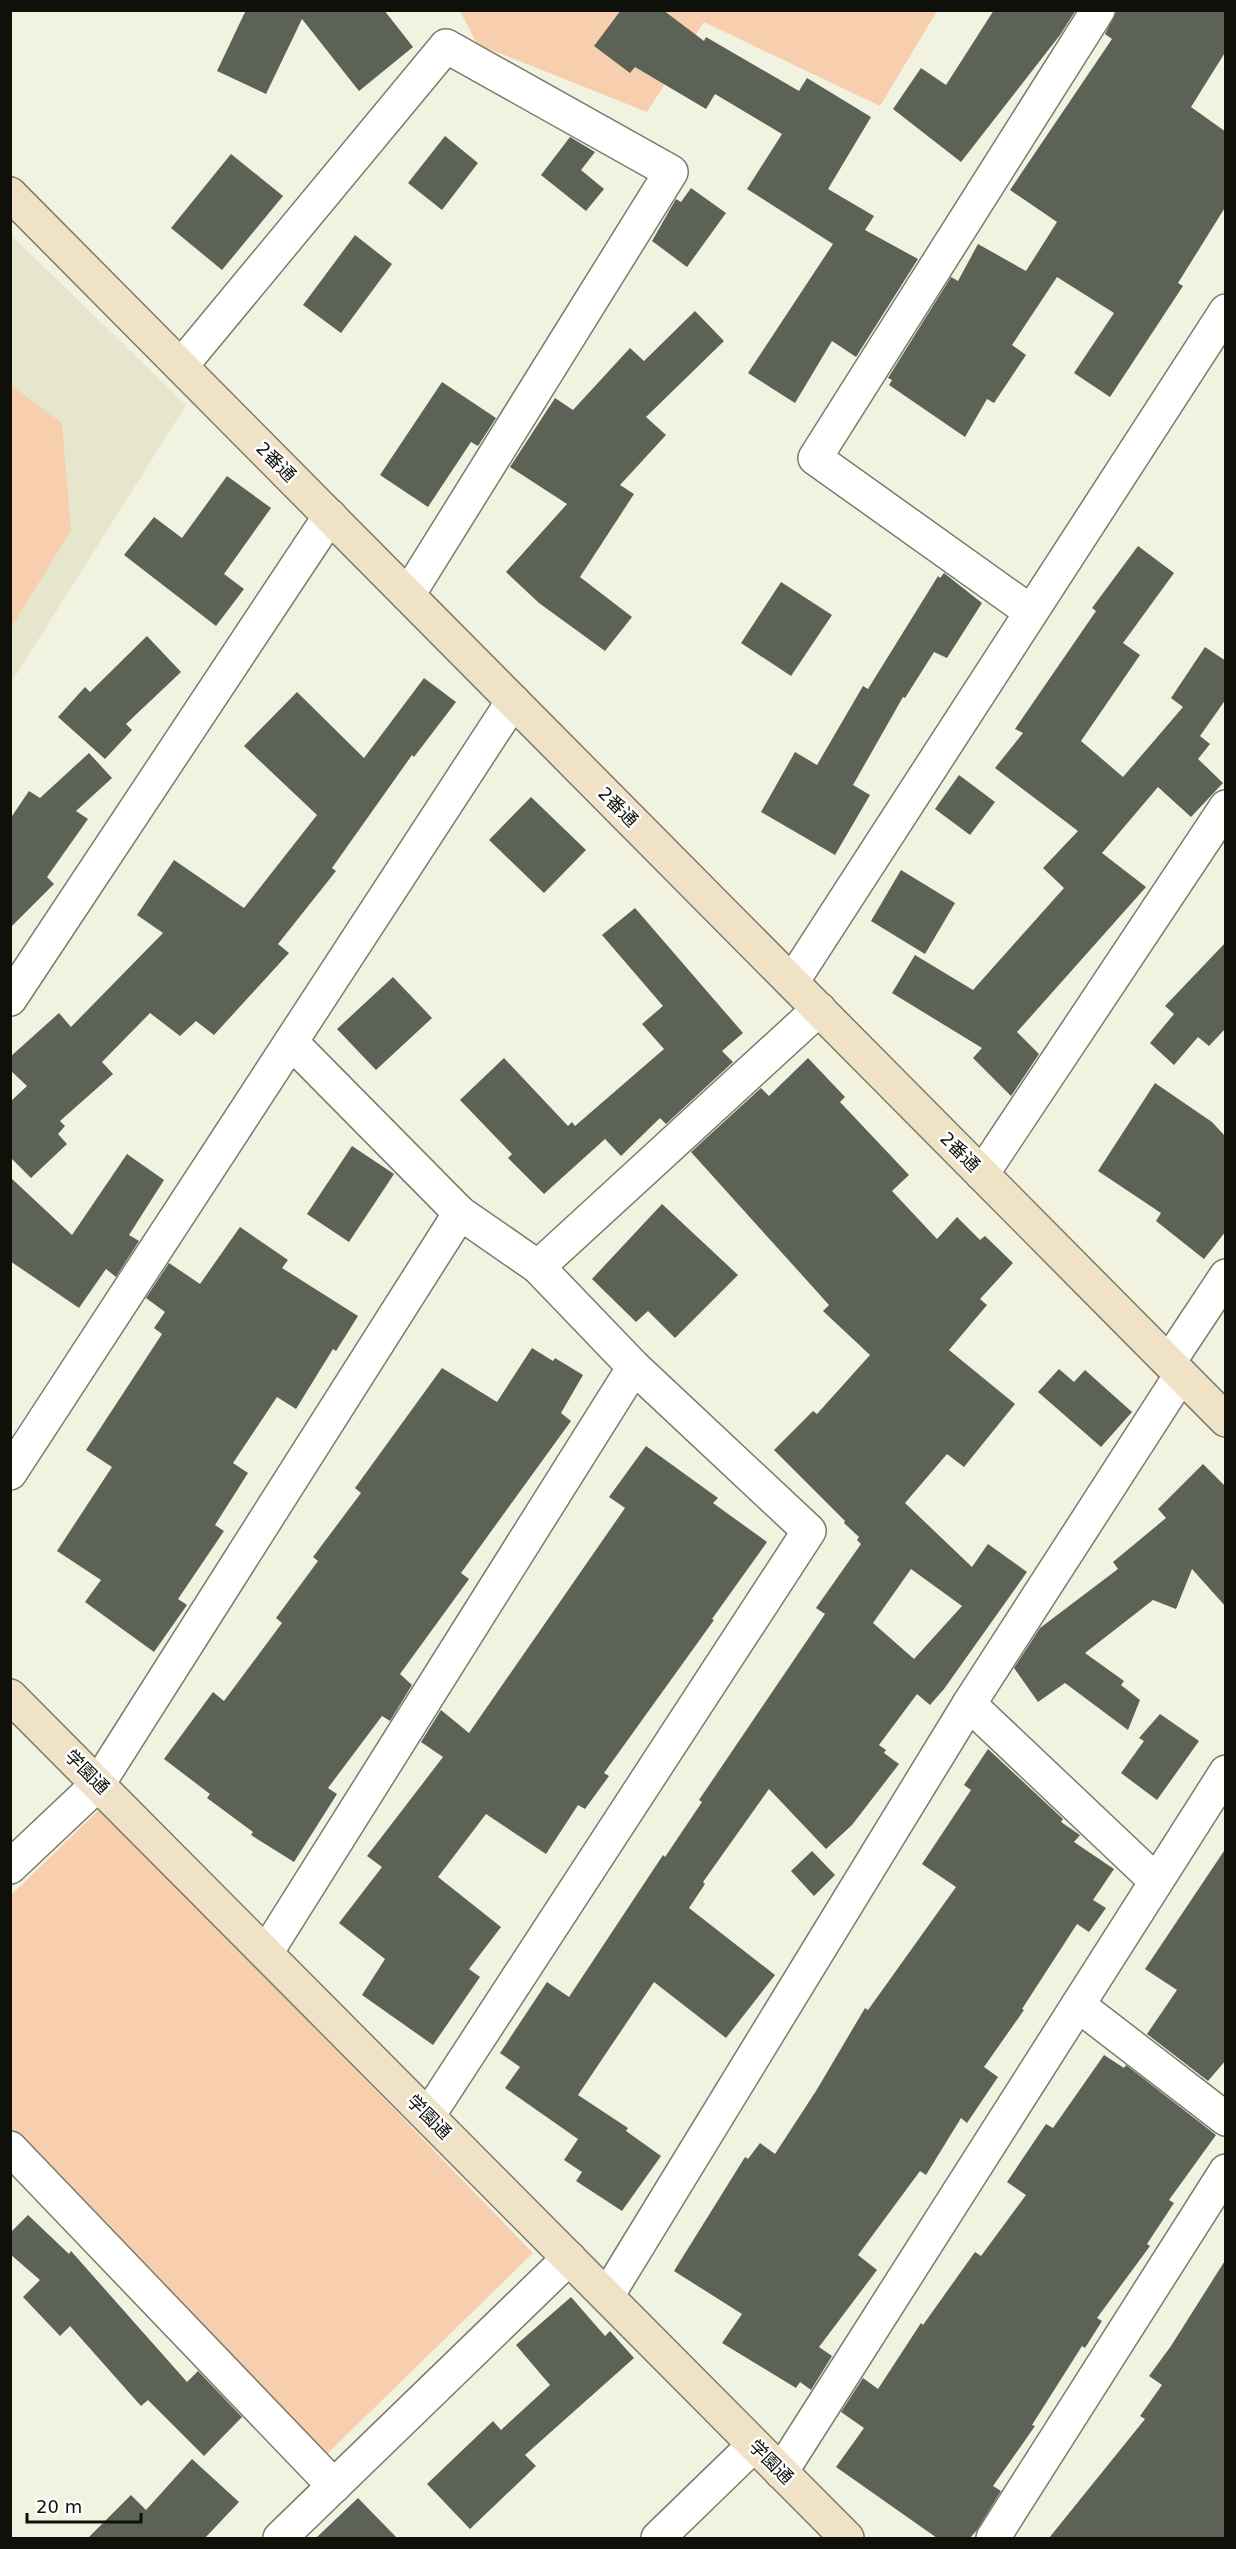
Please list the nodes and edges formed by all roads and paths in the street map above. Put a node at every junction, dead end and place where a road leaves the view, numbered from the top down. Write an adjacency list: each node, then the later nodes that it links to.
1 (1098, 10): 7 (street)
2 (10, 194): 4 (street, 2番通)
3 (1226, 311): 7 (street)
4 (181, 366): 5 (street, 2番通); 6 (street)
5 (330, 516): 6 (street, 2番通); 11 (street)
6 (408, 595): 8 (street, 2番通)
7 (1031, 612): 10 (street)
8 (513, 701): 10 (street, 2番通); 13 (street)
9 (1226, 807): 14 (street)
10 (792, 982): 12 (street, 2番通)
11 (10, 999)
12 (819, 1010): 14 (street, 2番通); 16 (street)
13 (291, 1042): 15 (street); 21 (street)
14 (982, 1174): 19 (street, 2番通)
15 (460, 1213): 16 (street); 25 (street)
16 (538, 1267): 18 (street)
17 (1226, 1276): 19 (street)
18 (634, 1367): 28 (street); 30 (street)
19 (1175, 1369): 20 (street, 2番通); 23 (street)
20 (1226, 1420)
21 (10, 1473)
22 (10, 1696): 25 (street, 学園通)
23 (969, 1704): 27 (street); 35 (street)
24 (1226, 1772): 27 (street)
25 (98, 1784): 26 (street); 28 (street, 学園通)
26 (10, 1867)
27 (1156, 1881): 29 (street)
28 (266, 1953): 30 (street, 学園通)
29 (1078, 2005): 31 (street); 37 (street)
30 (428, 2116): 34 (street, 学園通)
31 (1226, 2119)
32 (10, 2148): 38 (street)
33 (1226, 2171): 42 (street)
34 (569, 2258): 35 (street, 学園通); 38 (street)
35 (607, 2296): 36 (street, 学園通)
36 (754, 2445): 37 (street, 学園通); 40 (street)
37 (781, 2472): 41 (street, 学園通)
38 (334, 2486): 39 (street)
39 (280, 2538)
40 (658, 2538)
41 (848, 2538)
42 (993, 2538)

